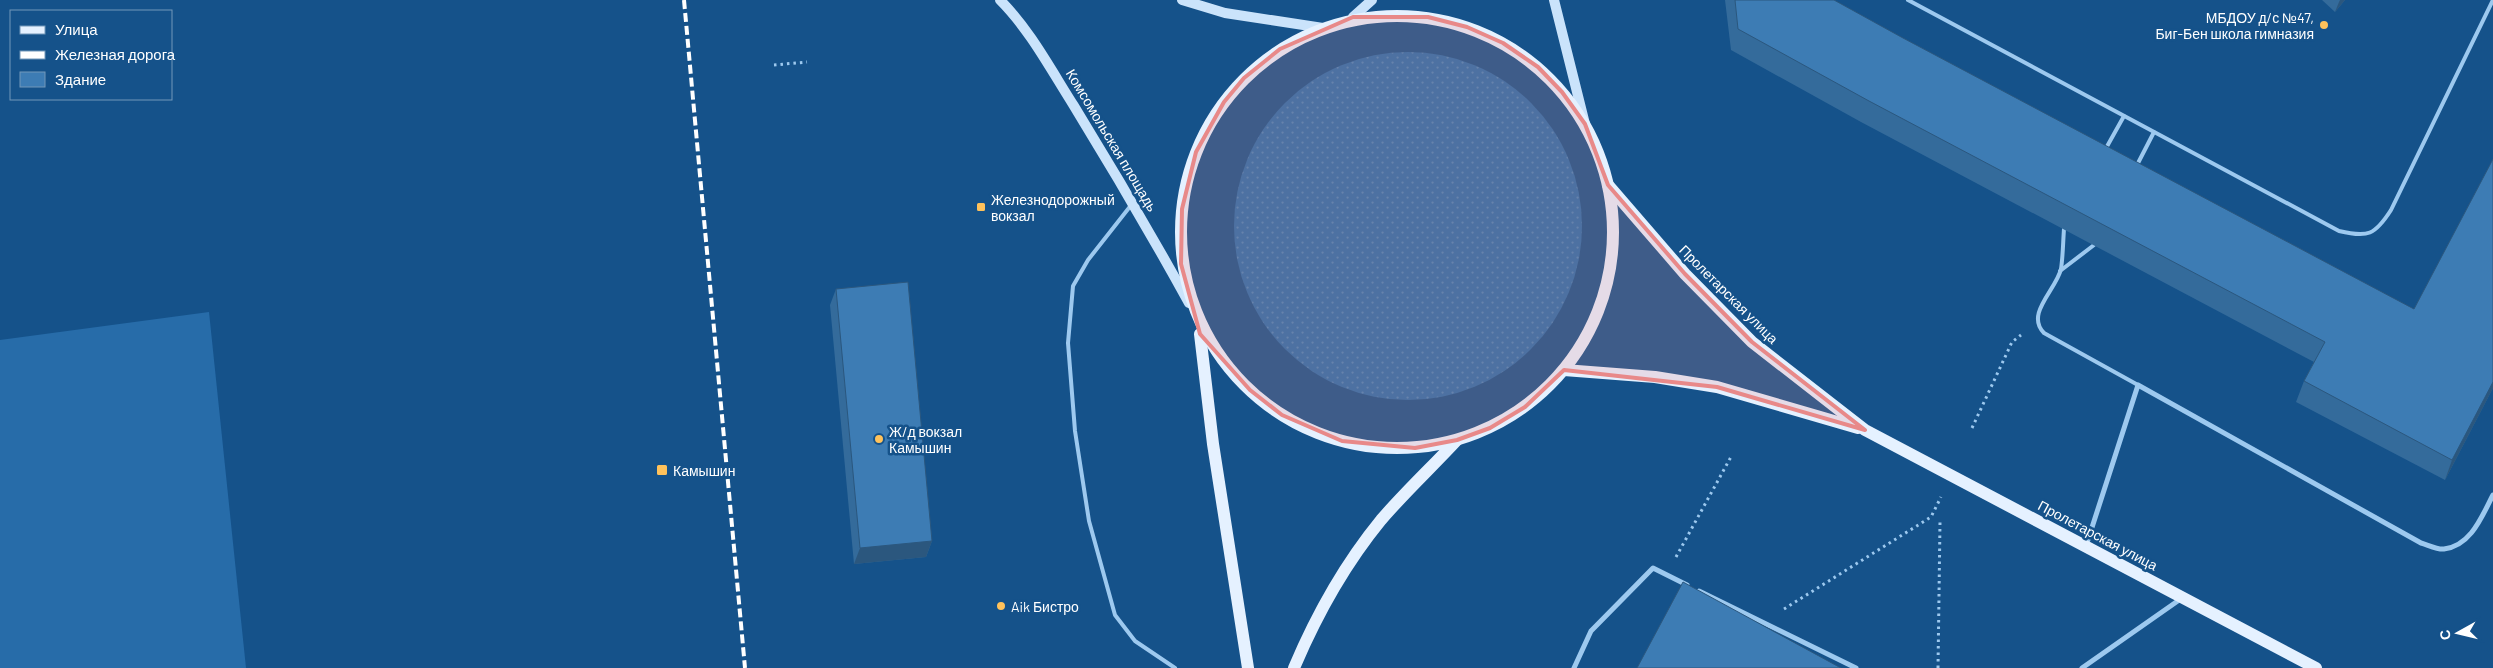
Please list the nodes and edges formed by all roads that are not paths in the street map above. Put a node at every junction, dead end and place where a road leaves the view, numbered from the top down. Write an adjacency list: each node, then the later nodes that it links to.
1 (1000, 0): 15 (main road, Комсомольская площадь)
2 (1182, 0): 8 (main road, Комсомольская площадь)
3 (1372, 0): 7 (main road)
4 (1554, 0): 10 (main road)
5 (1908, 0): 9 (lane)
6 (2493, 0): 11 (lane)
7 (1353, 17): 8 (main road, Комсомольская площадь); 10 (main road, Комсомольская площадь)
8 (1323, 28): 19 (main road, Комсомольская площадь)
9 (2124, 116): 11 (lane); 12 (lane)
10 (1585, 124): 14 (main road, Комсомольская площадь)
11 (2154, 132): 13 (lane)
12 (2102, 158)
13 (2132, 174)
14 (1608, 185): 21 (main road, Комсомольская площадь); 23 (main road, Пролетарская улица)
15 (1133, 202): 19 (main road, Комсомольская площадь); 28 (lane)
16 (2064, 229): 18 (lane)
17 (2094, 245): 18 (lane)
18 (2060, 271): 22 (lane)
19 (1189, 303): 20 (main road, Комсомольская площадь)
20 (1200, 334): 24 (main road, Комсомольская площадь); 29 (main road)
21 (1564, 370): 23 (main road, Пролетарская улица); 24 (main road, Комсомольская площадь)
22 (2138, 385): 25 (street); 26 (street)
23 (1865, 430): 26 (main road, Пролетарская улица)
24 (1458, 440): 30 (main road)
25 (2493, 495)
26 (2086, 546): 27 (main road, Пролетарская улица)
27 (2184, 597): 33 (street); 34 (main road, Пролетарская улица)
28 (1175, 668)
29 (1248, 668)
30 (1294, 668)
31 (1574, 668): 32 (street)
32 (1856, 668)
33 (2082, 668)
34 (2316, 668)

